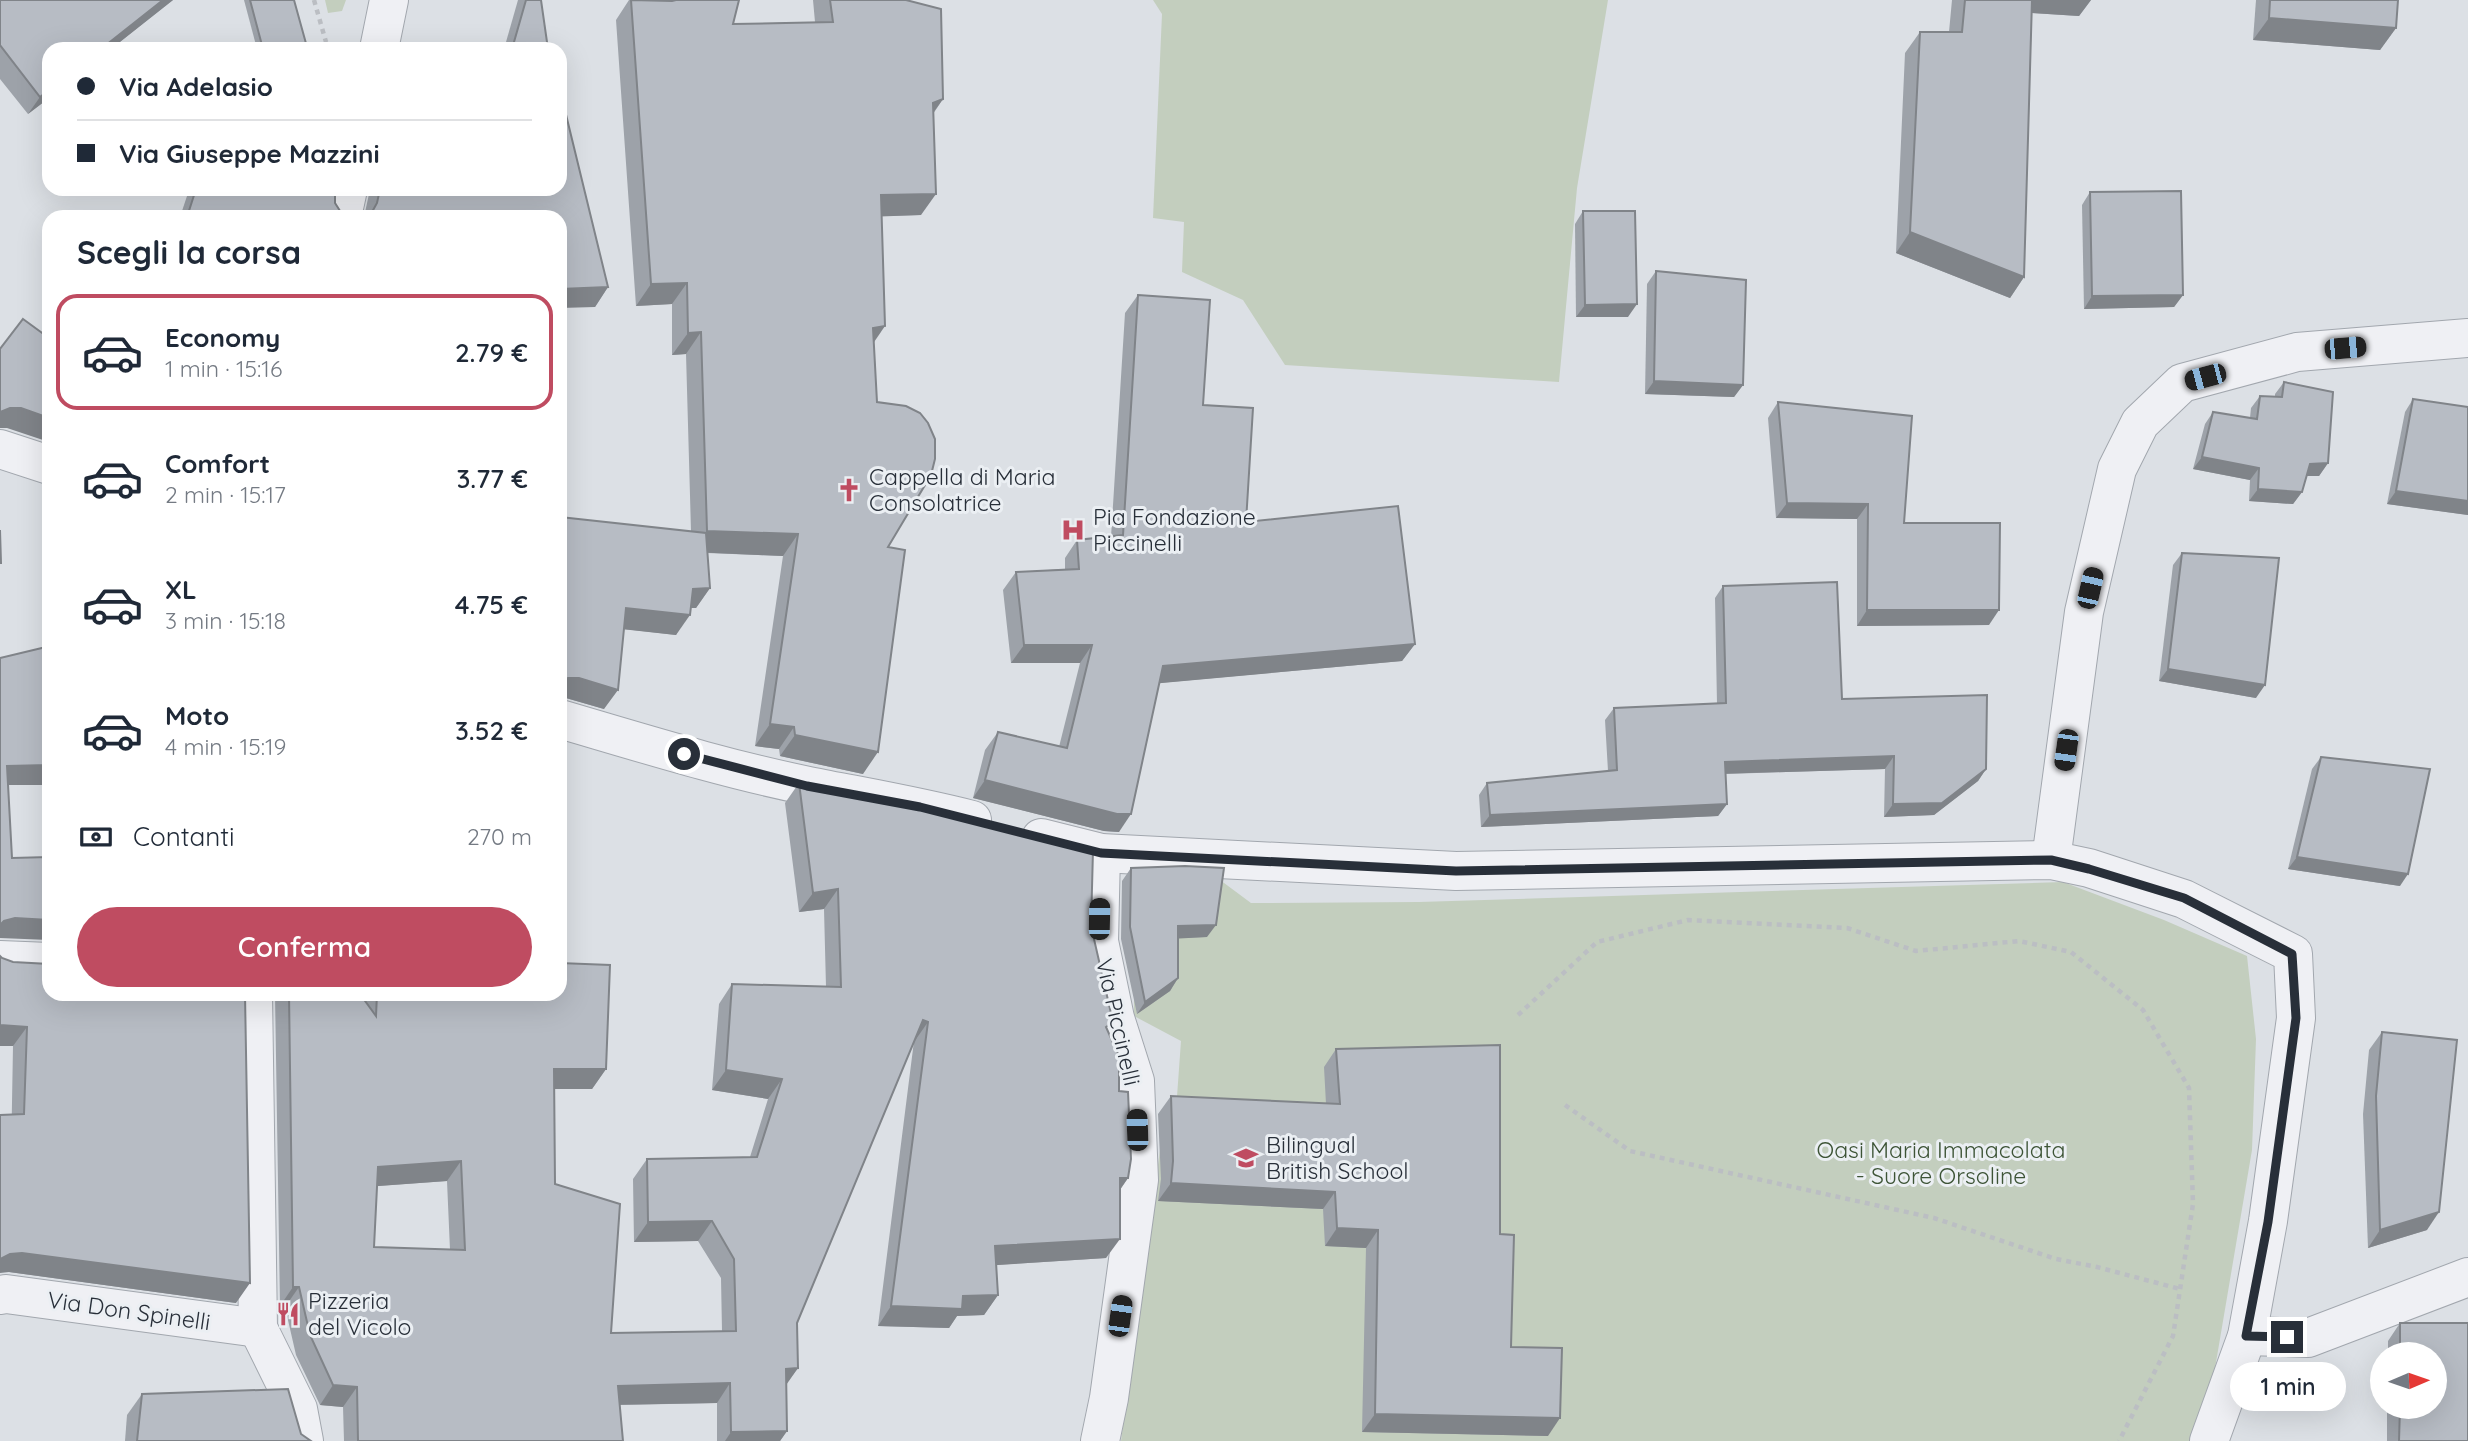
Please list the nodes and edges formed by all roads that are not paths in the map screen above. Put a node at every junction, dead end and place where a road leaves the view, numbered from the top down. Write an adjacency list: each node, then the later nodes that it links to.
1 (389, 0): 2 (street)
2 (380, 42)
3 (2468, 338): 8 (street)
4 (0, 449): 5 (street)
5 (42, 463)
6 (567, 721): 7 (street)
7 (1101, 853): 8 (street); 17 (street, Via Piccinelli)
8 (2051, 860): 15 (street)
9 (0, 960): 10 (street)
10 (42, 962)
11 (253, 1001): 14 (street)
12 (2468, 1277): 15 (street)
13 (0, 1295): 14 (street, Via Don Spinelli)
14 (258, 1328): 16 (street)
15 (2246, 1336): 18 (street)
16 (304, 1441)
17 (1100, 1441)
18 (2209, 1441)

